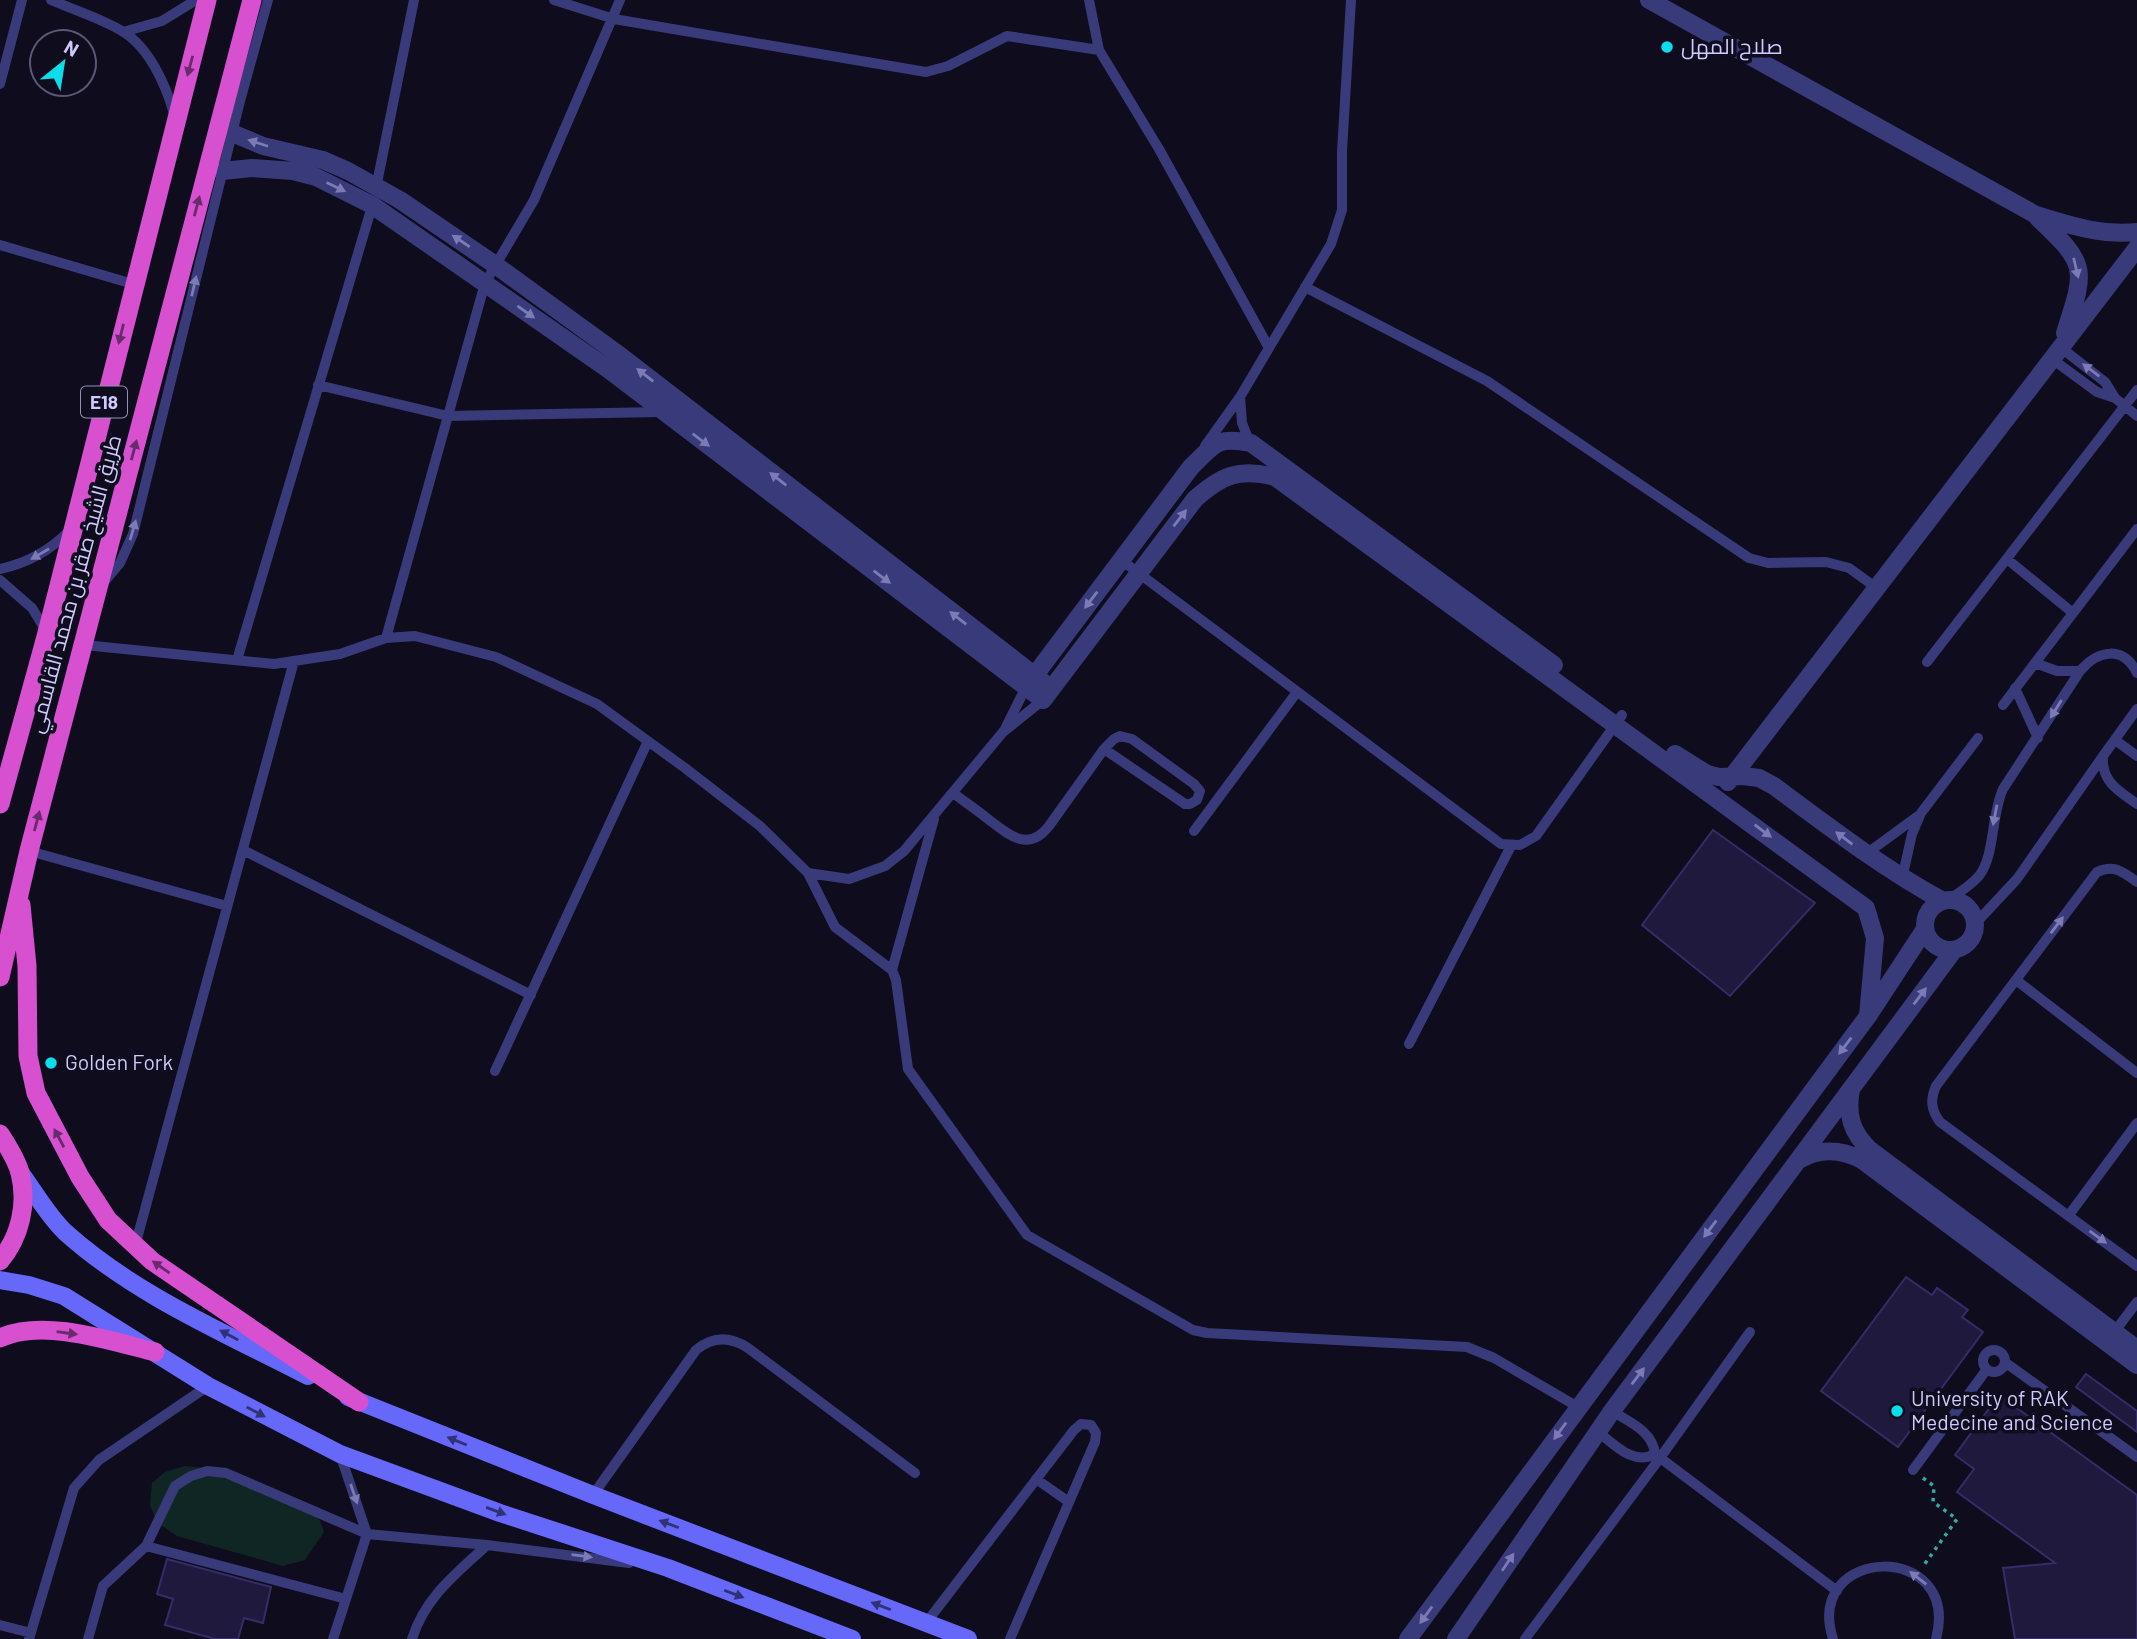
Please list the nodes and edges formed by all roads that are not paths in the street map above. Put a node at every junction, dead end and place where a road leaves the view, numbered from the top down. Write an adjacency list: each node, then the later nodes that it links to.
1 (22, 0): 16 (lane)
2 (51, 0): 14 (lane)
3 (197, 0): 14 (lane)
4 (207, 0): 17 (highway, طريق الشيخ صقر بن محمد القاسمي / E18, one-way to 17)
5 (252, 0): 49 (highway, طريق الشيخ صقر بن محمد القاسمي / E18, one-way to 5)
6 (268, 0): 18 (lane)
7 (414, 0): 20 (lane)
8 (554, 0): 13 (lane)
9 (620, 0): 13 (lane)
10 (1089, 0): 15 (lane)
11 (1351, 0): 29 (lane)
12 (1649, 0): 22 (street)
13 (614, 19): 15 (lane); 26 (lane)
14 (123, 32): 17 (lane)
15 (1099, 50): 30 (lane)
16 (0, 84)
17 (176, 121): 28 (highway, طريق الشيخ صقر بن محمد القاسمي / E18)
18 (232, 134): 19 (lane); 20 (street, one-way to 18)
19 (222, 171): 21 (street, one-way to 21); 49 (lane, one-way to 19)
20 (377, 187): 21 (lane); 26 (street, one-way to 20)
21 (372, 205): 27 (street); 32 (lane)
22 (2036, 215): 23 (street); 31 (street, one-way to 31)
23 (2137, 232)
24 (0, 245): 28 (lane)
25 (2137, 248): 31 (street)
26 (494, 264): 27 (lane); 36 (street, one-way to 26)
27 (485, 283): 37 (street, one-way to 37); 38 (lane)
28 (134, 284): 42 (highway, طريق الشيخ صقر بن محمد القاسمي / E18, one-way to 42)
29 (1305, 287): 30 (lane); 50 (lane)
30 (1269, 348): 34 (lane)
31 (2056, 353): 35 (lane); 50 (street)
32 (318, 385): 38 (lane); 55 (lane)
33 (2137, 390): 35 (lane)
34 (1240, 397): 40 (lane); 41 (lane)
35 (2125, 406): 39 (lane); 44 (lane)
36 (686, 407): 37 (lane); 61 (street, one-way to 36)
37 (665, 412): 38 (lane); 61 (street, one-way to 61)
38 (448, 416): 53 (lane)
39 (2137, 416)
40 (1251, 443): 41 (street); 67 (street)
41 (1191, 467): 45 (street)
42 (73, 527): 46 (lane, one-way to 46); 52 (highway, طريق الشيخ صقر بن محمد القاسمي / E18)
43 (2137, 529): 51 (lane)
44 (2007, 559): 51 (lane); 57 (lane)
45 (1121, 560): 47 (lane); 61 (street, one-way to 61)
46 (0, 569)
47 (1139, 572): 63 (lane); 64 (street); 67 (street, one-way to 67)
48 (0, 580): 52 (lane)
49 (98, 587): 54 (highway, طريق الشيخ صقر بن محمد القاسمي / E18)
50 (1878, 589): 77 (street)
51 (2073, 613): 58 (lane)
52 (47, 633): 80 (highway, طريق الشيخ صقر بن محمد القاسمي / E18)
53 (386, 638): 56 (lane); 73 (lane)
54 (83, 645): 55 (lane); 87 (highway, طريق الشيخ صقر بن محمد القاسمي / E18, one-way to 54)
55 (237, 660): 56 (lane)
56 (294, 661): 86 (lane)
57 (1927, 662)
58 (2035, 663): 59 (lane); 62 (lane)
59 (2080, 671): 60 (lane); 71 (lane, one-way to 71)
60 (2137, 673)
61 (1031, 681): 64 (street); 69 (lane)
62 (2015, 688): 65 (lane); 71 (lane)
63 (1297, 692): 84 (lane); 85 (lane)
64 (1047, 694): 69 (lane)
65 (2003, 705)
66 (2137, 709): 68 (lane)
67 (1618, 720): 77 (street); 79 (street); 85 (lane)
68 (2132, 725): 72 (lane)
69 (1003, 732): 78 (lane)
70 (1978, 738): 82 (lane)
71 (2038, 738): 93 (lane, one-way to 93)
72 (2115, 740): 75 (lane); 76 (lane)
73 (648, 741): 89 (lane); 101 (lane)
74 (1104, 749): 74 (lane); 78 (lane)
75 (2102, 756): 81 (lane); 95 (lane)
76 (2137, 756)
77 (1732, 777): 79 (street); 88 (street, one-way to 77)
78 (953, 793): 83 (lane)
79 (1716, 798): 102 (street, one-way to 102)
80 (0, 804)
81 (2137, 804)
82 (1922, 813): 88 (lane); 90 (lane)
83 (935, 815): 89 (lane); 98 (lane)
84 (1194, 831)
85 (1511, 846): 103 (lane)
86 (243, 850): 94 (lane); 101 (lane)
87 (29, 851): 92 (highway, طريق الشيخ صقر بن محمد القاسمي / E18); 94 (lane)
88 (1866, 854): 90 (street)
89 (808, 873): 98 (lane)
90 (1902, 878): 93 (street)
91 (2137, 882): 100 (lane, one-way to 91)
92 (19, 887): 99 (highway, طريق الشيخ صقر بن محمد القاسمي / E18); 112 (highway, one-way to 92)
93 (1946, 901): 95 (street); 96 (street)
94 (227, 906): 112 (lane)
95 (1975, 923): 97 (street)
96 (1925, 929): 97 (street); 102 (street)
97 (1954, 950): 106 (street, one-way to 97)
98 (892, 970): 126 (lane)
99 (0, 977)
100 (2016, 980): 105 (lane); 111 (lane)
101 (531, 995): 104 (lane)
102 (1868, 1016): 126 (street, one-way to 126)
103 (1409, 1044)
104 (495, 1071)
105 (2137, 1073)
106 (1850, 1090): 109 (street); 118 (street)
107 (2137, 1123): 111 (lane)
108 (0, 1132): 110 (highway)
109 (1796, 1162): 118 (street); 127 (street, one-way to 109)
110 (20, 1172): 113 (highway); 125 (main road, one-way to 110)
111 (2069, 1215): 114 (lane, one-way to 114)
112 (135, 1246): 125 (highway, one-way to 112)
113 (0, 1261)
114 (2137, 1265)
115 (0, 1280): 121 (main road)
116 (2137, 1302): 118 (lane)
117 (1750, 1332): 130 (lane)
118 (2111, 1337): 120 (street)
119 (0, 1338): 121 (highway, one-way to 121)
120 (2133, 1349)
121 (155, 1352): 124 (main road)
122 (2006, 1363): 123 (lane); 123 (lane); 131 (lane)
123 (1987, 1369): 132 (lane)
124 (208, 1386): 129 (main road, one-way to 129); 145 (lane)
125 (359, 1402): 135 (main road, one-way to 125)
126 (1577, 1408): 152 (street, one-way to 152)
127 (1612, 1411): 128 (street); 130 (lane)
128 (1597, 1431): 130 (lane); 153 (street, one-way to 128)
129 (340, 1454): 137 (lane, one-way to 137); 140 (main road, one-way to 140)
130 (1658, 1456): 141 (lane); 154 (lane)
131 (2137, 1457)
132 (1913, 1470)
133 (915, 1473): 135 (lane)
134 (1036, 1479): 136 (lane); 136 (lane); 143 (lane)
135 (593, 1495): 143 (main road, one-way to 135)
136 (1069, 1502): 151 (lane)
137 (368, 1534): 138 (lane); 139 (lane); 142 (lane)
138 (487, 1545): 140 (lane, one-way to 140); 148 (lane)
139 (146, 1546): 142 (lane); 146 (lane)
140 (668, 1568): 149 (main road, one-way to 149)
141 (1837, 1591): 155 (lane); 156 (lane, one-way to 141)
142 (346, 1599): 147 (lane)
143 (926, 1623): 150 (main road)
144 (0, 1625): 145 (lane)
145 (30, 1636)
146 (88, 1639)
147 (333, 1639)
148 (412, 1639)
149 (852, 1639)
150 (968, 1639)
151 (1010, 1639)
152 (1408, 1639)
153 (1456, 1639)
154 (1525, 1639)
155 (1833, 1639)
156 (1936, 1639)

